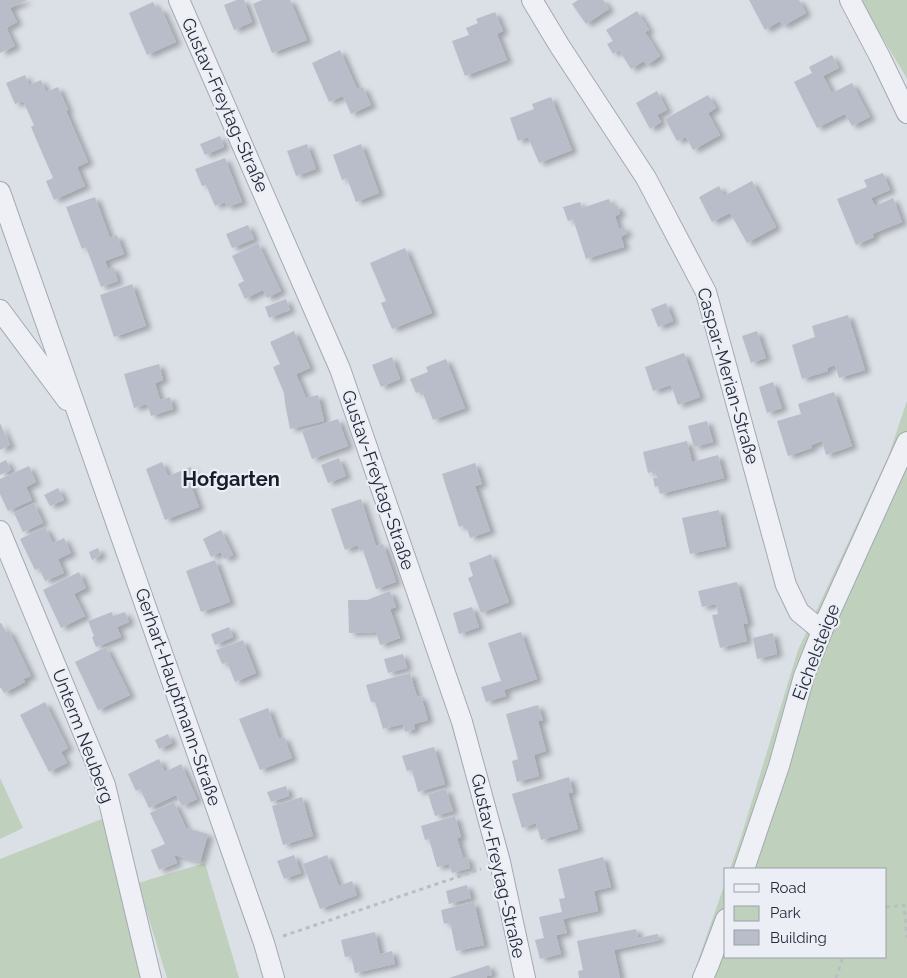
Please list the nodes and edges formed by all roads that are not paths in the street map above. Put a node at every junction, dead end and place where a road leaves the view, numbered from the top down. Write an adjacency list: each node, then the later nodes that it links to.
1 (179, 0): 15 (street, Gustav-Freytag-Straße)
2 (532, 0): 10 (street, Caspar-Merian-Straße)
3 (850, 0): 4 (street)
4 (907, 113)
5 (0, 192): 7 (street, Gerhart-Hauptmann-Straße)
6 (0, 310): 7 (street, Gerhart-Hauptmann-Straße)
7 (80, 417): 14 (street, Gerhart-Hauptmann-Straße)
8 (907, 442): 10 (street, Eichelsteige)
9 (0, 530): 13 (street, Unterm Neuberg)
10 (822, 631): 11 (street, Eichelsteige)
11 (744, 868)
12 (724, 925): 16 (street)
13 (151, 978)
14 (274, 978)
15 (525, 978)
16 (703, 978)

